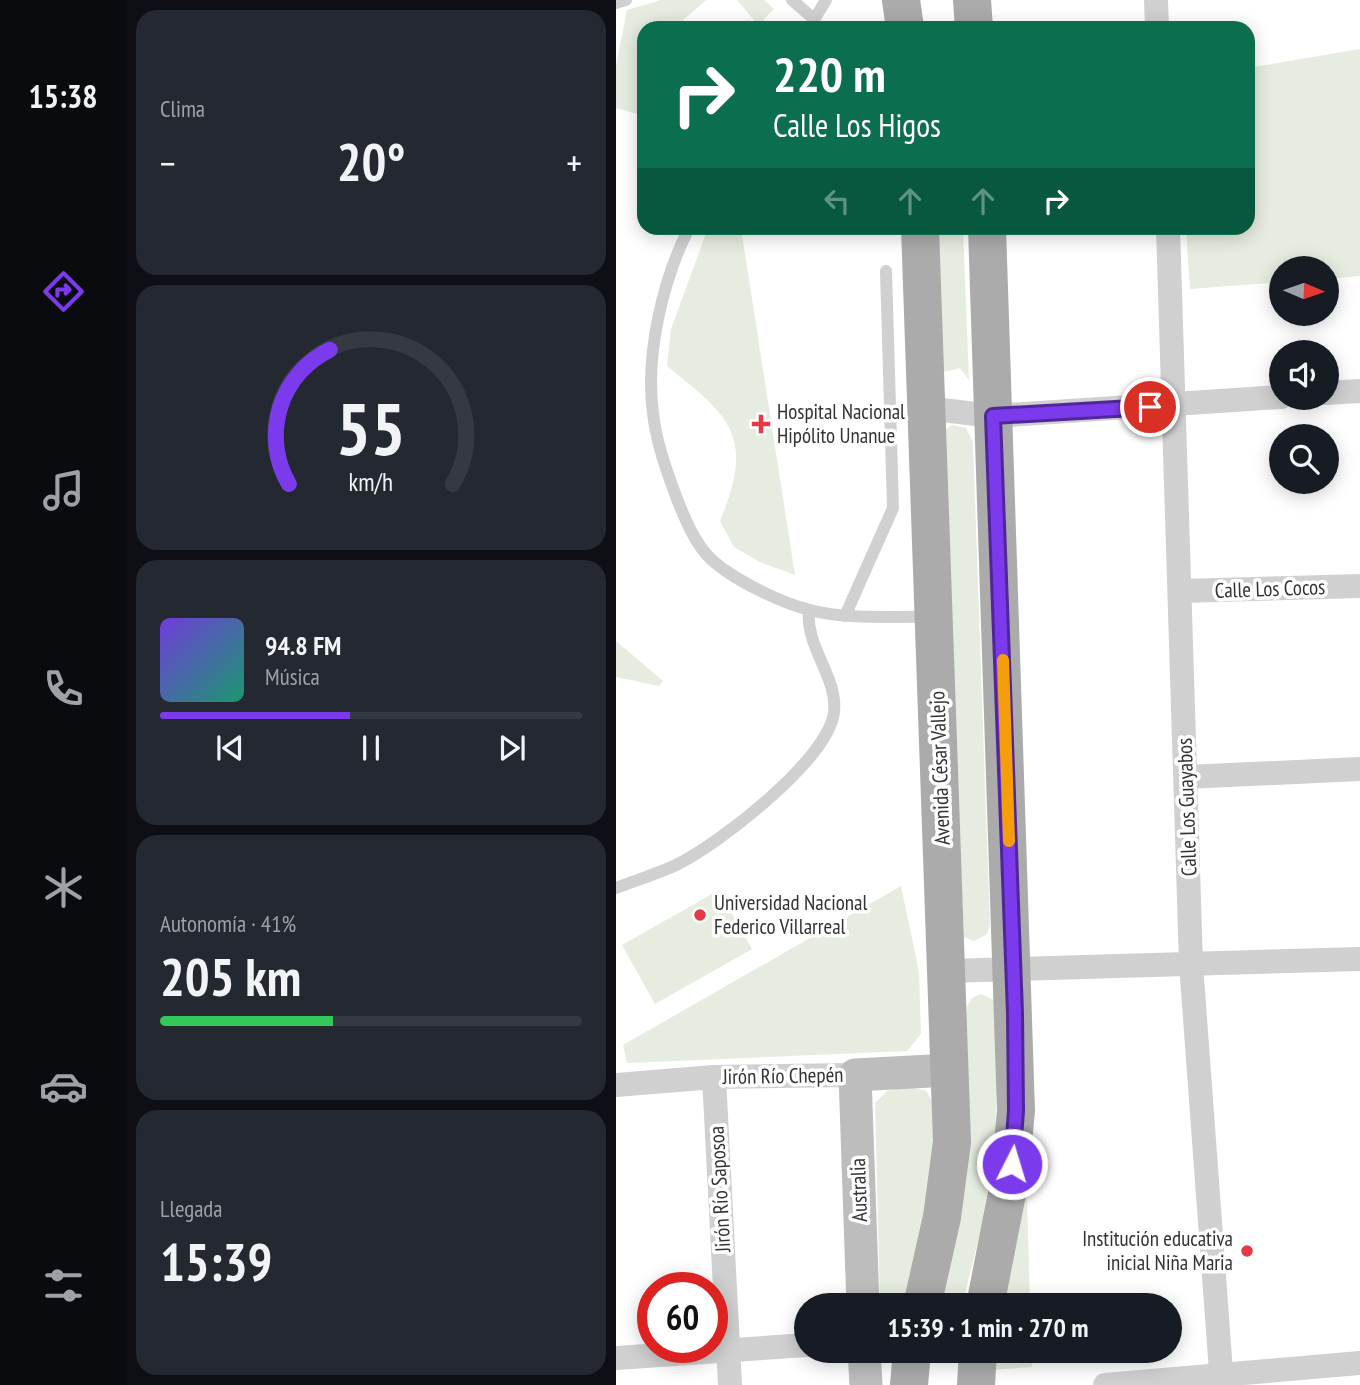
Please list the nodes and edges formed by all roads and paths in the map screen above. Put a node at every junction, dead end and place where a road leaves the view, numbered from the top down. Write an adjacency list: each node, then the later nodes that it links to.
1 (626, 0): 7 (lane)
2 (792, 0): 8 (lane)
3 (826, 0): 9 (lane)
4 (901, 0): 10 (main road)
5 (972, 0): 11 (main road)
6 (1156, 0): 12 (street)
7 (616, 3)
8 (810, 21)
9 (814, 21)
10 (904, 21)
11 (974, 21)
12 (1157, 21)
13 (686, 235): 26 (lane)
14 (920, 235): 22 (main road, Avenida César Vallejo)
15 (987, 235): 23 (main road)
16 (1168, 235): 21 (street, Calle Los Guayabos)
17 (886, 271): 27 (lane)
18 (1360, 391): 19 (street)
19 (1339, 392)
20 (1269, 398): 21 (street)
21 (1176, 405): 23 (street); 25 (street, Calle Los Guayabos)
22 (925, 408): 23 (street); 28 (main road, Avenida César Vallejo)
23 (993, 416): 35 (main road)
24 (1360, 586): 25 (street, Calle Los Cocos)
25 (1181, 591): 30 (street, Calle Los Guayabos)
26 (809, 610): 27 (lane); 31 (lane)
27 (845, 616): 28 (lane)
28 (936, 617): 34 (main road, Avenida César Vallejo)
29 (1360, 769): 30 (street)
30 (1186, 777): 33 (street, Calle Los Guayabos)
31 (616, 888)
32 (1360, 958): 33 (street)
33 (1191, 964): 35 (street); 52 (street, Calle Los Guayabos)
34 (946, 971): 35 (street); 36 (main road, Avenida César Vallejo)
35 (1013, 971): 43 (main road)
36 (949, 1070): 37 (street, Jirón Río Chepén); 42 (main road, Avenida César Vallejo)
37 (855, 1075): 38 (street, Jirón Río Chepén); 41 (street, Australia)
38 (714, 1077): 39 (street, Jirón Río Chepén); 40 (street, Jirón Río Saposoa)
39 (616, 1085)
40 (724, 1272)
41 (863, 1293)
42 (925, 1293)
43 (987, 1293)
44 (794, 1346): 45 (street)
45 (728, 1349): 53 (street, Jirón Río Saposoa)
46 (637, 1356): 47 (street)
47 (616, 1358)
48 (865, 1363): 54 (street)
49 (911, 1363): 55 (main road)
50 (977, 1363): 56 (main road)
51 (1360, 1363): 52 (street)
52 (1221, 1379): 57 (street)
53 (730, 1385)
54 (866, 1385)
55 (909, 1385)
56 (976, 1385)
57 (1105, 1385)

